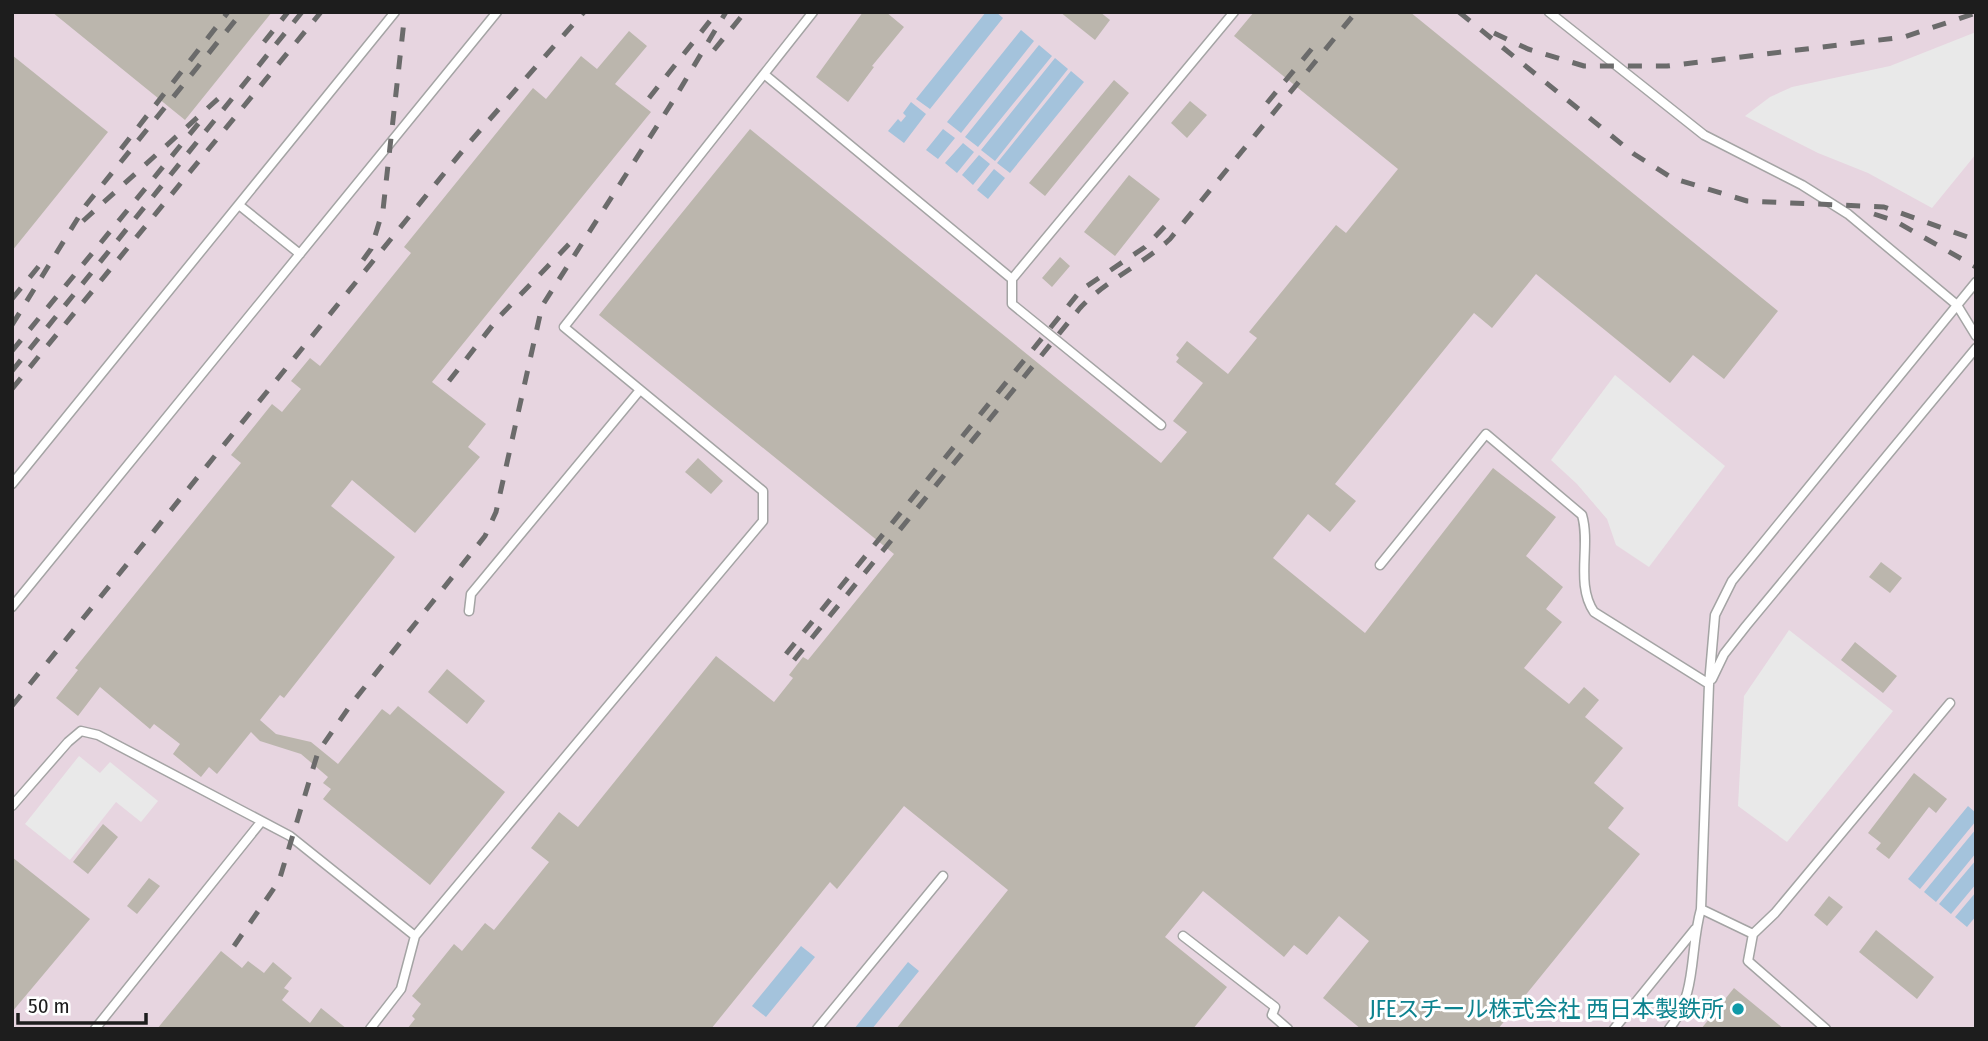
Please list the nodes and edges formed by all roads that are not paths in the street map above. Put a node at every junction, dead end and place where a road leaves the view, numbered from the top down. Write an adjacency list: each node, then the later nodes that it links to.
1 (395, 12): 7 (lane)
2 (497, 12): 8 (lane)
3 (813, 12): 6 (lane)
4 (1234, 12): 9 (lane)
5 (1549, 12): 11 (lane)
6 (764, 74): 9 (lane); 14 (lane)
7 (239, 205): 8 (lane); 16 (lane)
8 (300, 254): 18 (lane)
9 (1013, 279): 15 (lane)
10 (1976, 282): 11 (lane)
11 (1957, 305): 12 (lane); 20 (lane)
12 (1976, 336)
13 (1976, 348): 20 (lane)
14 (640, 390): 19 (lane); 28 (lane)
15 (1161, 425)
16 (12, 484)
17 (1380, 565): 20 (lane)
18 (12, 607)
19 (469, 611)
20 (1709, 684): 25 (lane)
21 (1950, 703): 27 (lane)
22 (12, 806): 23 (lane)
23 (261, 822): 28 (lane); 30 (lane)
24 (943, 876): 32 (lane)
25 (1701, 909): 26 (lane); 27 (lane)
26 (1695, 929): 34 (lane); 35 (lane)
27 (1753, 934): 36 (lane)
28 (415, 936): 31 (lane)
29 (1183, 936): 33 (lane)
30 (95, 1029)
31 (370, 1029)
32 (817, 1029)
33 (1288, 1029)
34 (1614, 1029)
35 (1670, 1029)
36 (1826, 1029)

